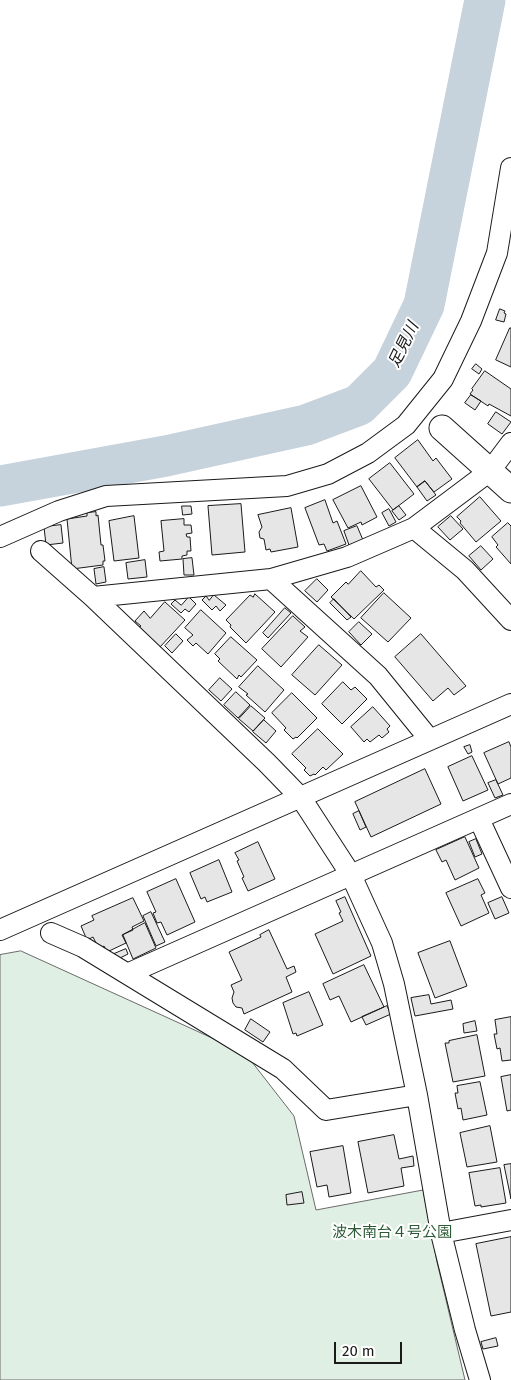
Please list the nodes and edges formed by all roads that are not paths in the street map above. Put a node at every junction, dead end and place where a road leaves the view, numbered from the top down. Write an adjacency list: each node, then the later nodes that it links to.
1 (511, 168): 7 (street)
2 (442, 428): 4 (street)
3 (511, 443): 4 (street)
4 (490, 471): 5 (street); 6 (street)
5 (511, 490)
6 (414, 528): 9 (street); 11 (street)
7 (0, 537)
8 (41, 551): 10 (street)
9 (271, 579): 10 (street); 13 (street)
10 (93, 597): 14 (street)
11 (511, 620)
12 (511, 704): 13 (street)
13 (430, 740): 14 (street)
14 (301, 798): 17 (street); 19 (street)
15 (511, 804): 16 (street)
16 (479, 819): 17 (street); 18 (street)
17 (351, 875): 21 (street); 22 (street)
18 (511, 888)
19 (0, 930)
20 (51, 933): 21 (street)
21 (127, 974): 22 (street)
22 (417, 1095): 24 (street)
23 (511, 1220): 24 (street)
24 (441, 1233): 25 (street)
25 (480, 1380)

